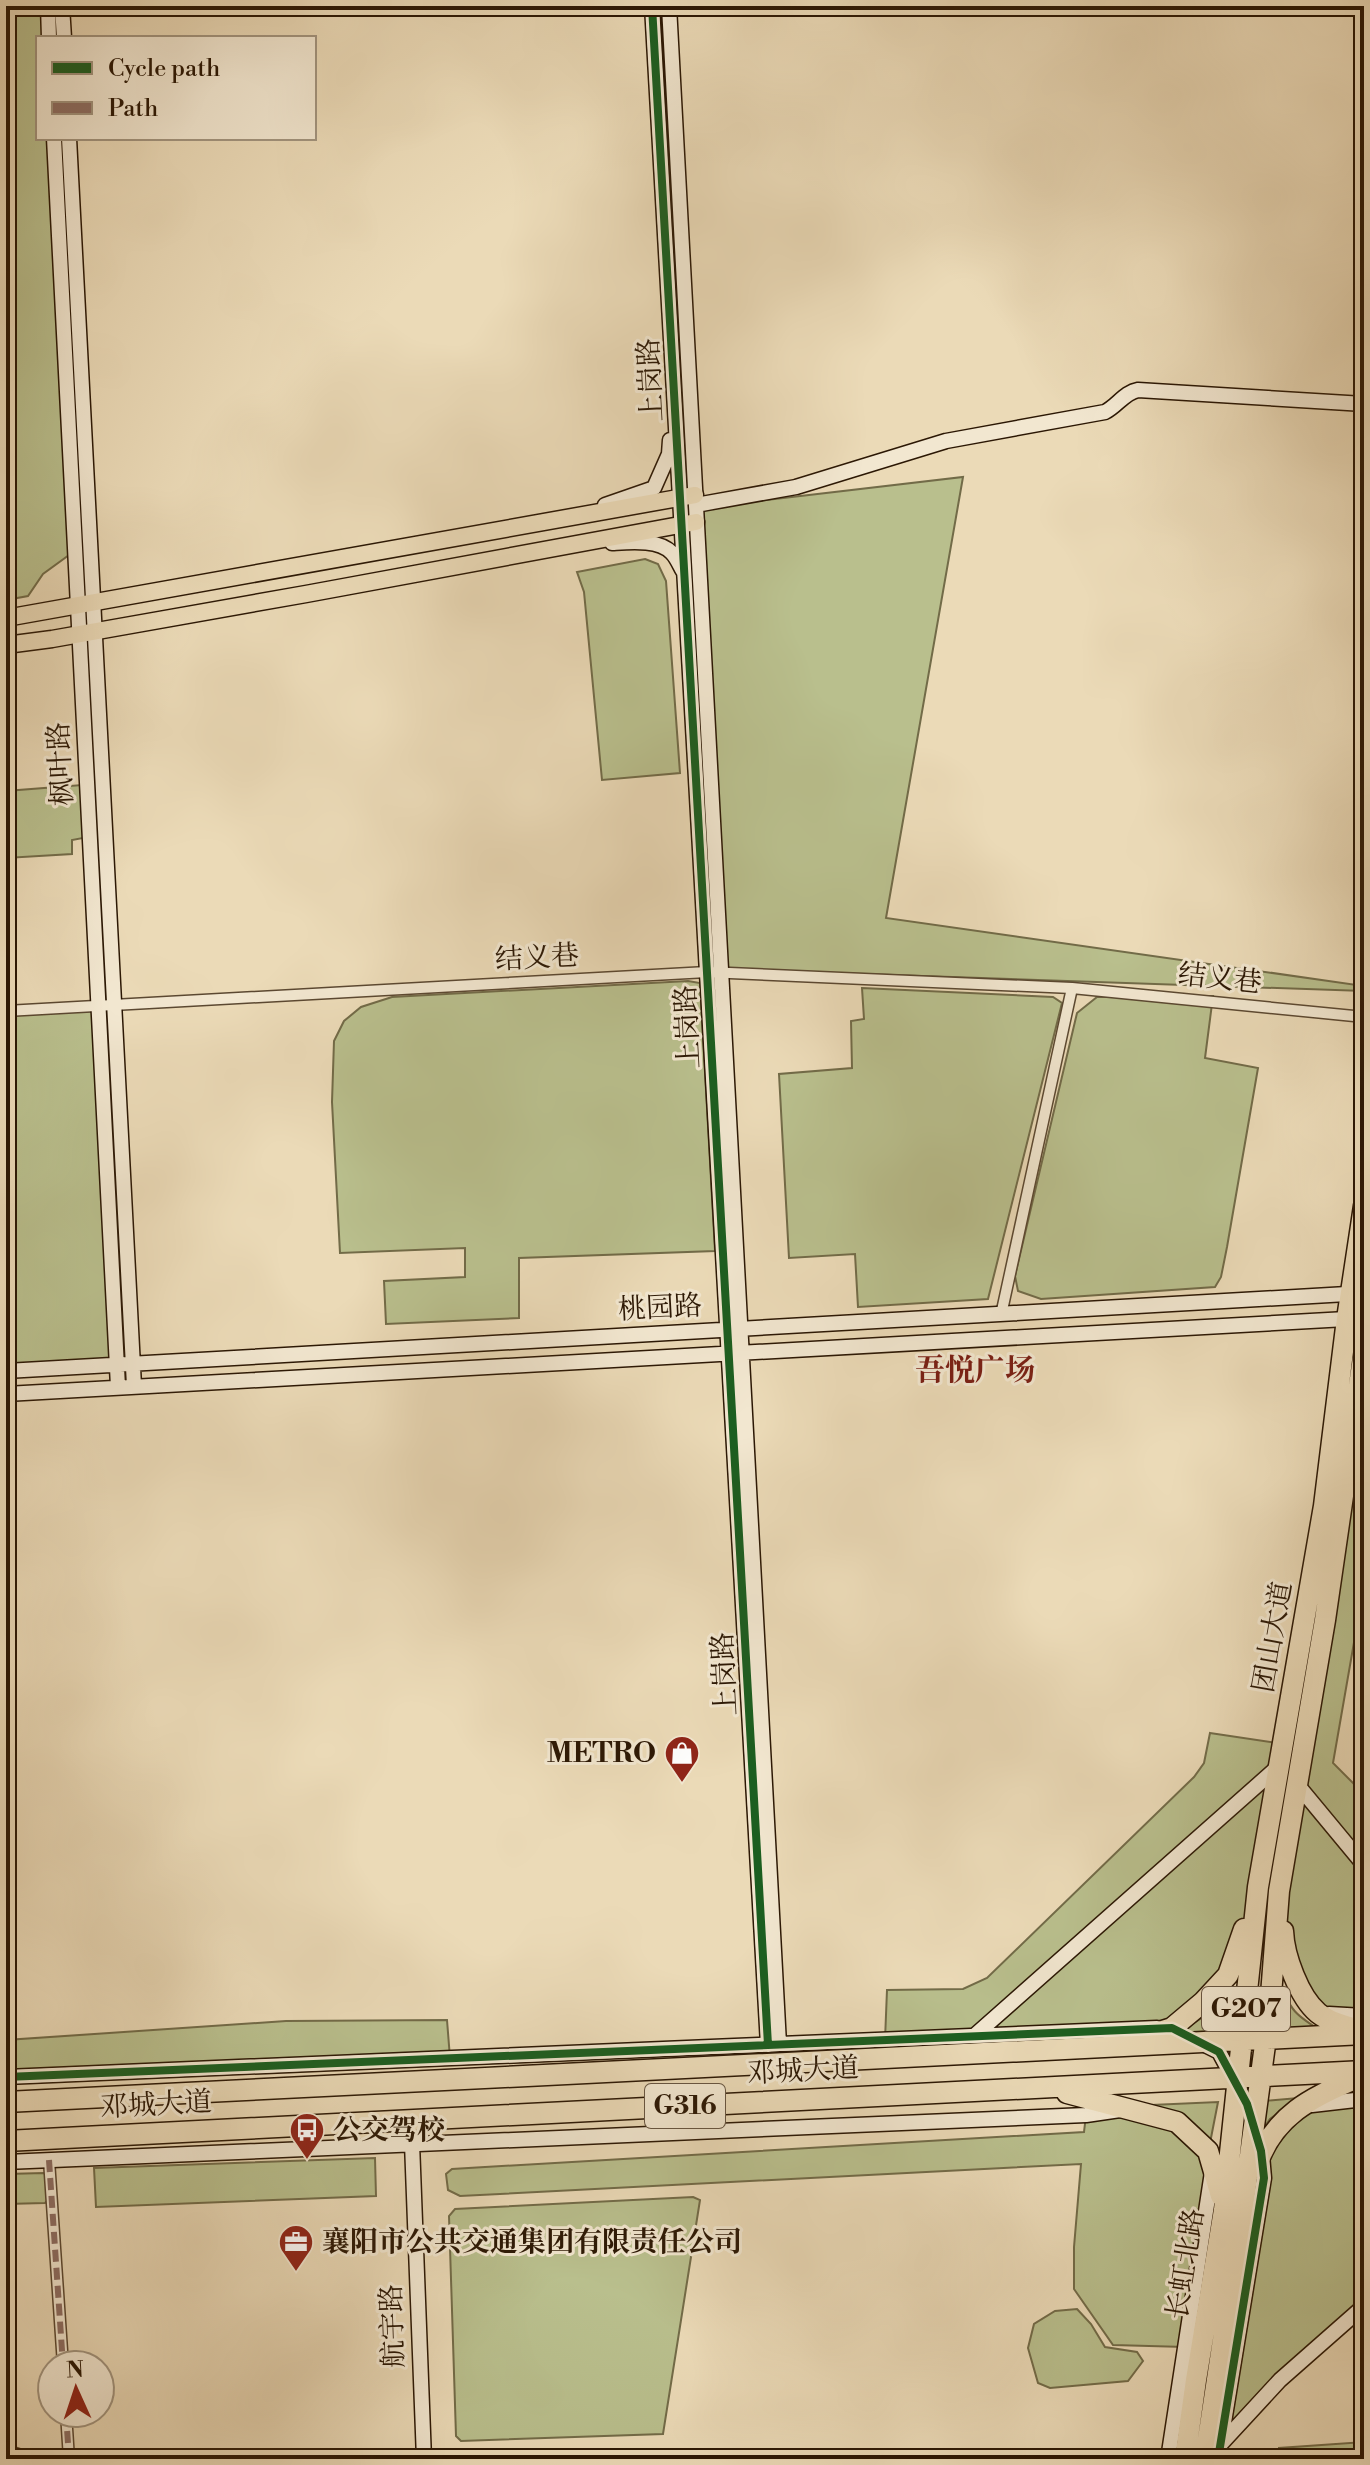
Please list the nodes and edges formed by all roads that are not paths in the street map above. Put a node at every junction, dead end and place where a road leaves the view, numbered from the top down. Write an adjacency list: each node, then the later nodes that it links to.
1 (48, 6): 5 (street)
2 (62, 6): 6 (street)
3 (652, 6): 9 (street, 上岗路)
4 (669, 6): 11 (street, 上岗路)
5 (49, 36)
6 (64, 36)
7 (54, 140): 15 (street, 枫叶路)
8 (69, 140): 15 (street, 枫叶路)
9 (673, 371): 11 (street, 上岗路); 12 (street)
10 (1364, 404): 11 (street)
11 (690, 509): 12 (main road); 13 (main road); 14 (street, 上岗路); 19 (street, 上岗路)
12 (561, 519): 15 (main road)
13 (560, 547): 14 (street); 17 (main road)
14 (684, 574): 19 (street, 上岗路)
15 (86, 603): 16 (main road); 17 (street, 枫叶路)
16 (6, 618)
17 (88, 633): 18 (main road); 21 (street, 枫叶路); 22 (street, 枫叶路)
18 (6, 645)
19 (714, 973): 20 (street, 结义巷); 21 (street, 结义巷); 27 (street, 上岗路)
20 (1072, 988): 24 (street, 结义巷); 28 (street)
21 (115, 1005): 22 (street, 结义巷); 37 (street, 枫叶路)
22 (99, 1006): 23 (street, 结义巷); 37 (street, 枫叶路)
23 (6, 1011)
24 (1364, 1017)
25 (1364, 1206): 26 (highway, 团山大道 / G207)
26 (1357, 1294): 28 (street, 桃园路); 29 (highway, 团山大道 / G207)
27 (732, 1306): 30 (street); 31 (street, 上岗路); 32 (street)
28 (1001, 1315): 30 (street, 桃园路)
29 (1355, 1318): 33 (street, 桃园路); 42 (highway, 团山大道 / G207)
30 (763, 1328): 31 (street, 桃园路)
31 (734, 1330): 32 (street, 桃园路); 35 (street, 上岗路)
32 (704, 1332): 37 (street, 桃园路)
33 (767, 1350): 35 (street, 桃园路); 39 (street)
34 (1364, 1351): 43 (highway, 团山大道 / G207)
35 (735, 1352): 36 (street, 桃园路); 39 (street, 上岗路)
36 (705, 1354): 39 (street); 40 (street, 桃园路)
37 (125, 1364): 38 (street, 桃园路); 40 (street, 枫叶路)
38 (6, 1371)
39 (736, 1378): 54 (street, 上岗路)
40 (126, 1387): 41 (street, 桃园路)
41 (6, 1394)
42 (1279, 1766): 46 (highway, 团山大道 / G207); 51 (street)
43 (1296, 1783): 44 (street); 45 (highway, 团山大道 / G207)
44 (1364, 1865)
45 (1281, 1884): 47 (highway); 52 (highway, 团山大道 / G207)
46 (1258, 1887): 49 (highway); 53 (highway, 团山大道 / G207)
47 (1318, 2012): 48 (street); 50 (highway)
48 (1364, 2016)
49 (1172, 2028): 51 (street); 55 (highway); 68 (street)
50 (1364, 2033): 52 (highway, 邓城大道 / G316)
51 (974, 2036): 54 (street)
52 (1266, 2038): 53 (highway, 邓城大道 / G316); 57 (highway, 团山大道 / G207)
53 (1243, 2039): 55 (highway, 邓城大道 / G316); 59 (highway, 团山大道 / G207)
54 (773, 2044): 58 (street)
55 (1112, 2046): 62 (highway, 邓城大道 / G316)
56 (1364, 2074): 57 (highway, 邓城大道 / G316); 64 (highway)
57 (1261, 2076): 59 (highway, 邓城大道 / G316); 73 (highway, 团山大道 / G207)
58 (6, 2077)
59 (1239, 2077): 60 (highway, 邓城大道 / G316); 74 (highway, 长虹北路 / G207)
60 (1043, 2087): 63 (highway); 65 (highway, 邓城大道 / G316)
61 (1364, 2099): 64 (street)
62 (6, 2102)
63 (1130, 2108): 67 (street); 72 (highway)
64 (1300, 2108): 68 (highway)
65 (69, 2138): 66 (highway, 邓城大道 / G316); 69 (street)
66 (6, 2141)
67 (412, 2143): 69 (street); 83 (street, 航宇路)
68 (1261, 2151): 74 (highway); 79 (street)
69 (70, 2159): 70 (street)
70 (49, 2160): 71 (street); 76 (street)
71 (6, 2162)
72 (1213, 2167): 74 (highway); 84 (street)
73 (1247, 2172): 74 (highway, 长虹北路 / G207)
74 (1234, 2209): 79 (highway, 长虹北路 / G207); 85 (highway, 长虹北路 / G207)
75 (1364, 2306): 79 (street)
76 (62, 2349)
77 (67, 2429): 82 (street)
78 (6, 2450): 80 (street)
79 (1214, 2454)
80 (20, 2457): 81 (street)
81 (33, 2459)
82 (69, 2459)
83 (424, 2459)
84 (1168, 2459)
85 (1185, 2459)

